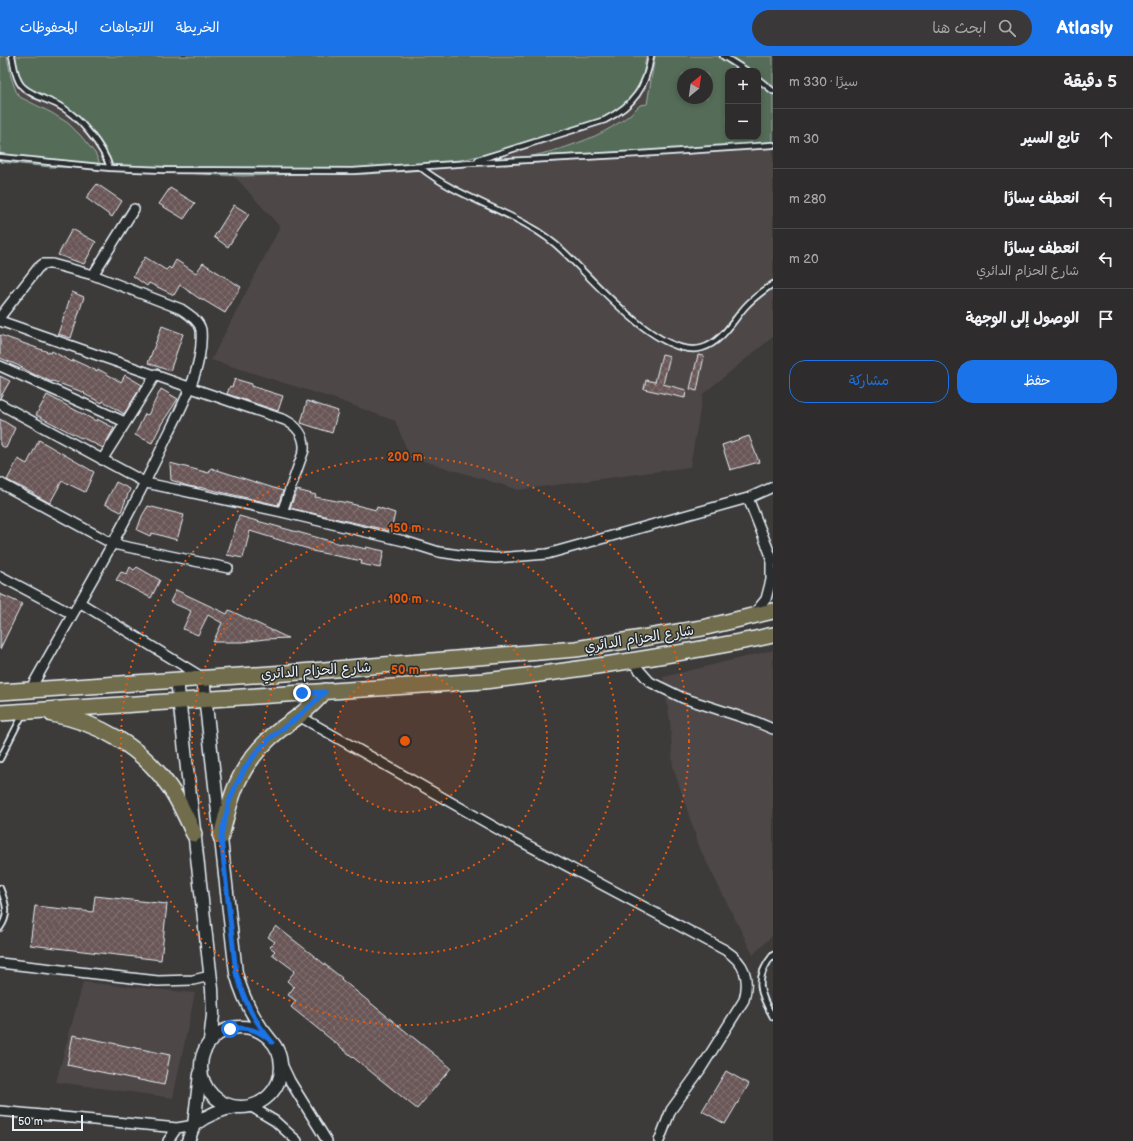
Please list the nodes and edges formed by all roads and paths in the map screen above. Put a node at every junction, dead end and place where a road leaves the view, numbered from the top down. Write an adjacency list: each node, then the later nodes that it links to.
1 (12, 56): 11 (lane)
2 (651, 56): 9 (lane)
3 (724, 56): 4 (lane)
4 (742, 68)
5 (761, 81): 6 (lane)
6 (773, 91)
7 (773, 145): 9 (lane)
8 (0, 157): 11 (lane)
9 (470, 163): 10 (lane)
10 (420, 166): 11 (lane); 14 (lane)
11 (110, 168)
12 (134, 209): 13 (street)
13 (93, 275): 15 (street); 19 (street)
14 (773, 284)
15 (0, 317)
16 (0, 321): 18 (street)
17 (0, 366): 21 (street)
18 (156, 374): 19 (street); 21 (street)
19 (190, 388): 23 (street); 27 (street)
20 (0, 404): 22 (street)
21 (125, 422): 22 (street)
22 (102, 460): 23 (street)
23 (146, 483): 27 (street); 28 (street)
24 (0, 484): 28 (street)
25 (773, 487): 26 (street)
26 (748, 498): 27 (street); 29 (street)
27 (282, 512)
28 (113, 544): 30 (street); 32 (street)
29 (772, 560): 35 (street)
30 (228, 568)
31 (0, 576): 34 (street)
32 (79, 602): 34 (street); 38 (street)
33 (773, 612): 35 (main road, شارع الحزام الدائري)
34 (72, 614): 40 (street)
35 (752, 616): 38 (main road, شارع الحزام الدائري)
36 (773, 635): 37 (main road, شارع الحزام الدائري)
37 (632, 662): 42 (main road, شارع الحزام الدائري); 48 (street)
38 (203, 678): 39 (main road, شارع الحزام الدائري); 43 (street)
39 (177, 680): 40 (main road, شارع الحزام الدائري); 44 (street)
40 (30, 690): 41 (main road, شارع الحزام الدائري)
41 (0, 692)
42 (325, 692): 43 (main road, شارع الحزام الدائري); 47 (main road)
43 (206, 700): 44 (main road, شارع الحزام الدائري); 51 (street)
44 (179, 701): 45 (main road, شارع الحزام الدائري); 50 (street)
45 (28, 711): 46 (main road, شارع الحزام الدائري); 49 (lane); 50 (main road)
46 (0, 713)
47 (299, 716): 51 (main road); 64 (street)
48 (773, 730)
49 (0, 759)
50 (194, 834): 56 (street)
51 (221, 837): 59 (street)
52 (0, 888): 53 (lane)
53 (0, 928)
54 (773, 955): 57 (lane)
55 (0, 963): 56 (street)
56 (210, 976): 58 (street)
57 (773, 1017)
58 (210, 1041): 59 (street); 61 (street)
59 (272, 1042): 60 (street)
60 (280, 1060): 62 (street); 70 (street)
61 (201, 1069): 62 (street); 65 (street)
62 (245, 1106): 65 (street); 69 (street)
63 (0, 1111): 66 (street)
64 (664, 1124): 71 (street); 72 (street)
65 (194, 1125): 66 (street); 68 (street)
66 (177, 1128): 67 (street)
67 (168, 1141)
68 (188, 1141)
69 (297, 1141)
70 (327, 1141)
71 (659, 1141)
72 (664, 1141)

